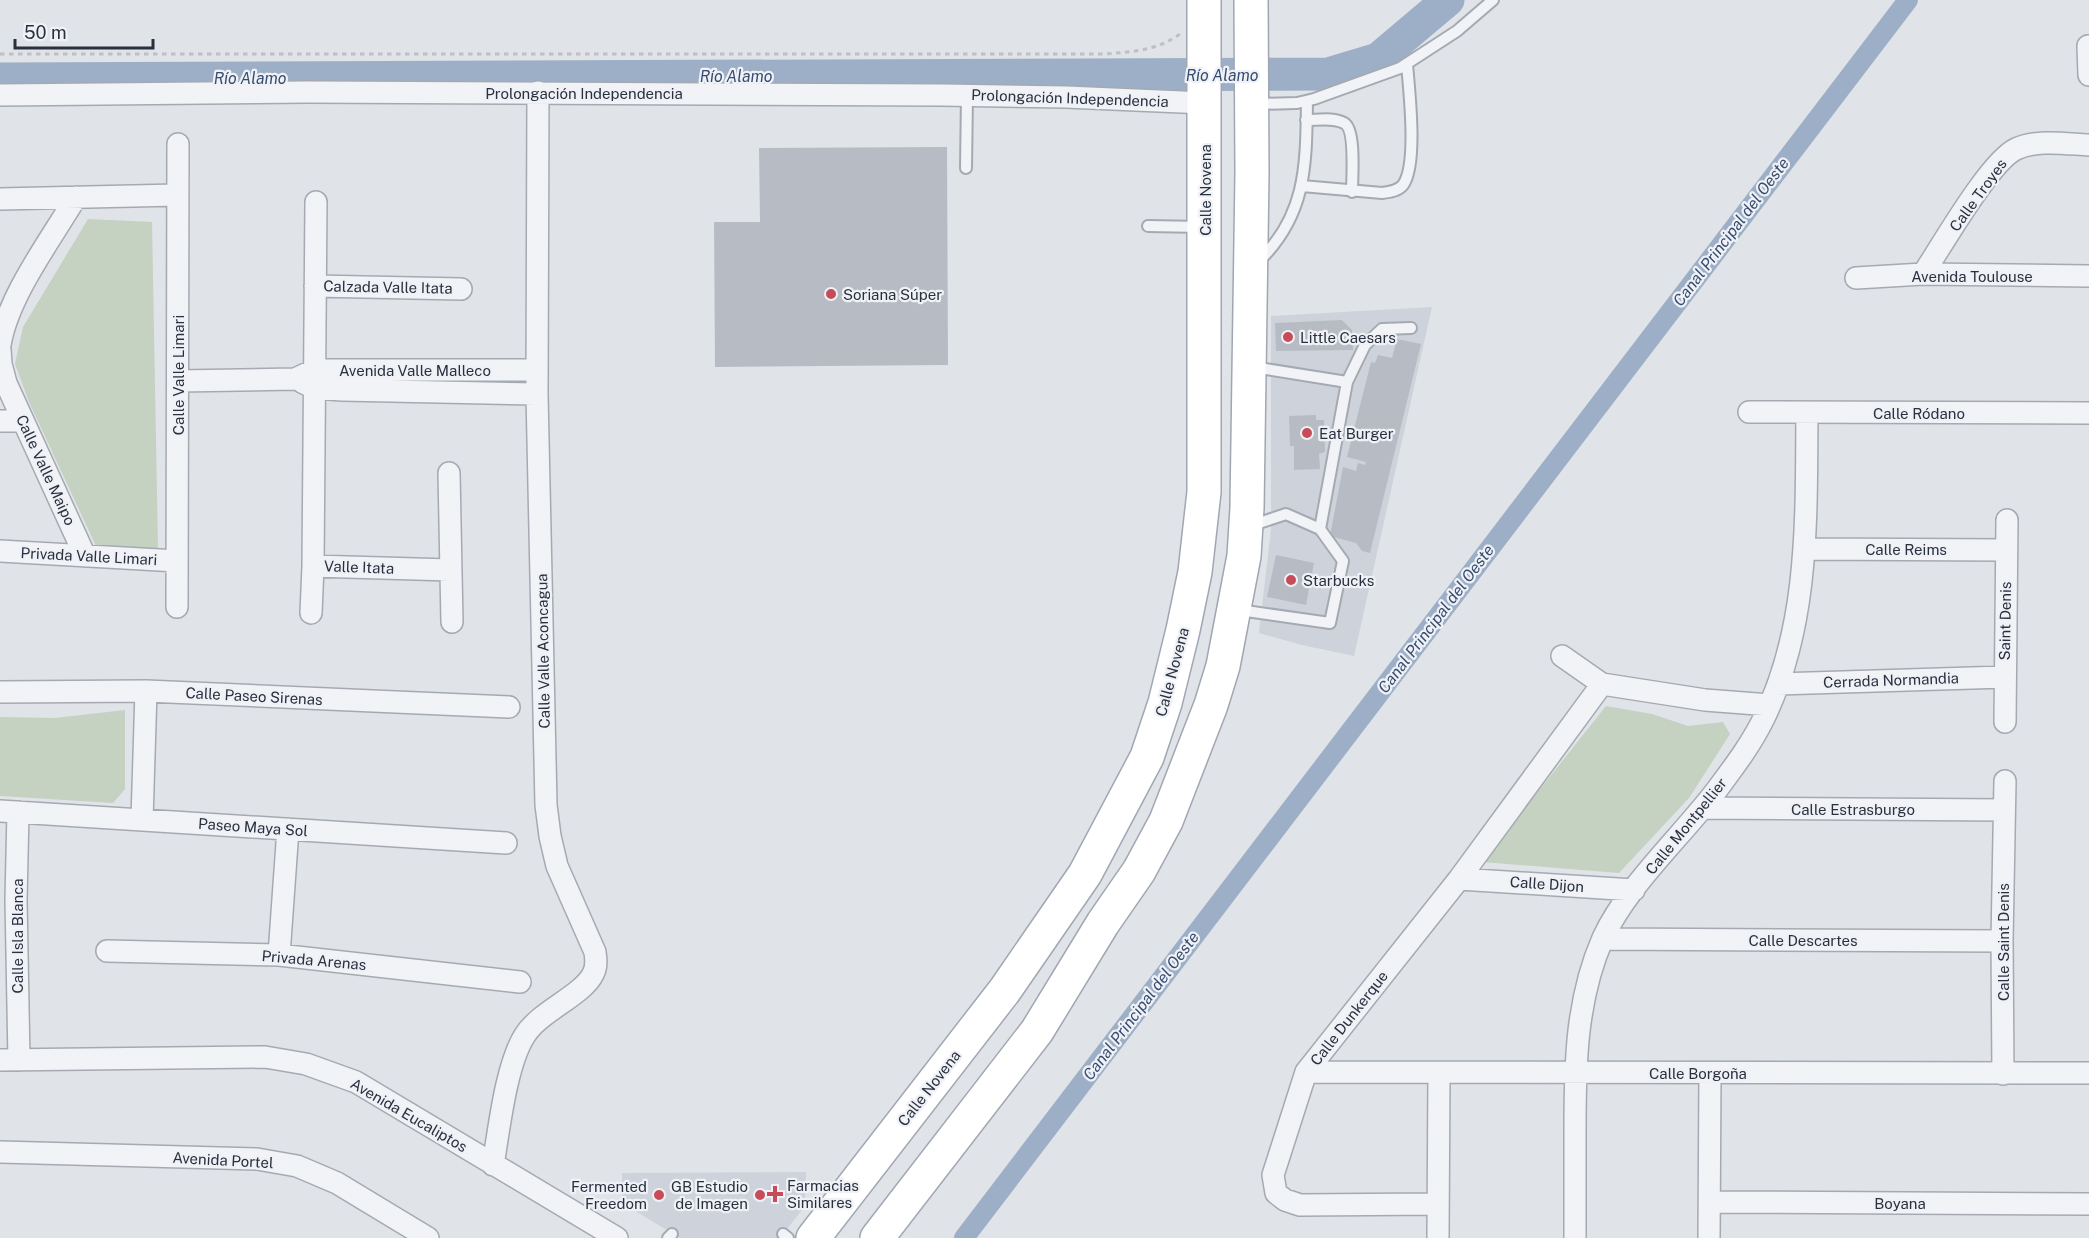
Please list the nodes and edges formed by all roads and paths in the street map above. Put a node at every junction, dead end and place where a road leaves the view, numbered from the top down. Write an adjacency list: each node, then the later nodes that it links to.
1 (1251, 0): 12 (main road)
2 (1493, 0): 6 (lane)
3 (1204, 19): 5 (path); 11 (main road, Calle Novena)
4 (2088, 46): 7 (street)
5 (0, 54)
6 (1407, 64): 13 (lane); 20 (lane)
7 (2089, 75)
8 (538, 92): 9 (street, Prolongación Independencia); 10 (street, Prolongación Independencia); 36 (street, Calle Valle Aconcagua)
9 (0, 95)
10 (967, 95): 11 (street, Prolongación Independencia); 17 (lane)
11 (1204, 99): 18 (main road); 26 (main road, Calle Novena)
12 (1252, 99): 13 (lane); 18 (main road)
13 (1306, 101): 14 (lane)
14 (1306, 120): 19 (lane); 20 (lane)
15 (178, 144): 21 (street, Calle Valle Limari)
16 (2089, 145): 28 (street, Calle Troyes)
17 (966, 168)
18 (1252, 173): 27 (main road)
19 (1302, 186): 20 (lane); 27 (lane)
20 (1352, 192)
21 (177, 195): 22 (street); 38 (street, Calle Valle Limari)
22 (76, 198): 23 (street); 34 (street, Calle Valle Maipo)
23 (0, 199)
24 (316, 202): 31 (street, Calzada Valle Itata)
25 (1148, 226): 26 (lane)
26 (1204, 227): 47 (main road, Calle Novena)
27 (1251, 269): 35 (main road)
28 (1923, 274): 29 (street, Avenida Toulouse); 30 (street, Avenida Toulouse)
29 (2089, 276)
30 (1856, 278)
31 (315, 286): 32 (street, Calzada Valle Itata); 37 (street, Calzada Valle Itata)
32 (461, 289)
33 (1411, 328): 39 (lane)
34 (0, 347): 45 (street, Calle Valle Maipo)
35 (1250, 367): 39 (lane); 49 (main road)
36 (537, 370): 37 (street, Avenida Valle Malleco); 40 (street, Calle Valle Aconcagua)
37 (308, 379): 38 (street, Avenida Valle Malleco); 40 (street, Avenida Valle Malleco); 56 (street, Valle Itata)
38 (178, 381): 55 (street, Calle Valle Limari)
39 (1347, 382): 50 (lane)
40 (537, 394): 97 (street, Calle Valle Aconcagua)
41 (1749, 412): 42 (street, Calle Ródano)
42 (1807, 413): 43 (street, Calle Ródano); 51 (street, Calle Montpellier)
43 (2089, 413)
44 (0, 421): 45 (street)
45 (23, 421): 54 (street, Calle Valle Maipo)
46 (449, 473): 57 (street)
47 (1204, 492): 68 (main road, Calle Novena); 69 (main road)
48 (2007, 520): 52 (street, Saint Denis)
49 (1246, 527): 50 (lane); 59 (main road)
50 (1320, 529): 59 (lane)
51 (1805, 549): 52 (street, Calle Reims); 65 (street, Calle Montpellier)
52 (2006, 550): 63 (street, Saint Denis)
53 (0, 551): 54 (street, Privada Valle Limari)
54 (85, 556): 55 (street, Privada Valle Limari)
55 (177, 561): 58 (street, Calle Valle Limari)
56 (313, 566): 57 (street, Valle Itata); 60 (street)
57 (450, 570): 61 (street)
58 (177, 607)
59 (1235, 609): 69 (main road)
60 (311, 613)
61 (452, 622)
62 (1562, 656): 64 (street)
63 (2004, 676): 65 (street, Cerrada Normandia); 72 (street, Saint Denis)
64 (1602, 684): 70 (street); 80 (street, Calle Dunkerque)
65 (1778, 684): 70 (street, Calle Montpellier)
66 (146, 691): 67 (street, Calle Paseo Sirenas); 71 (street, Calle Paseo Sirenas); 77 (street)
67 (0, 692)
68 (1166, 703): 83 (main road); 103 (main road, Calle Novena)
69 (1211, 705): 83 (main road)
70 (1770, 705): 74 (street, Calle Montpellier)
71 (508, 707)
72 (2005, 722)
73 (2005, 781): 75 (street, Calle Saint Denis)
74 (1703, 808): 75 (street, Calle Estrasburgo); 81 (street, Calle Montpellier)
75 (2004, 810): 85 (street, Calle Saint Denis)
76 (9, 811): 77 (street, Paseo Maya Sol); 82 (street, Calle Isla Blanca)
77 (142, 820): 78 (street, Paseo Maya Sol)
78 (288, 829): 79 (street, Paseo Maya Sol); 87 (street)
79 (506, 843)
80 (1460, 879): 81 (street, Calle Dijon); 90 (street, Calle Dunkerque)
81 (1634, 890): 84 (street, Calle Montpellier)
82 (8, 900): 89 (street, Calle Isla Blanca)
83 (1103, 923): 101 (main road)
84 (1603, 939): 85 (street, Calle Descartes); 92 (street, Calle Montpellier)
85 (2002, 941): 95 (street, Calle Saint Denis)
86 (107, 951): 87 (street, Privada Arenas)
87 (279, 955): 88 (street, Privada Arenas)
88 (520, 982)
89 (9, 1060): 97 (street, Avenida Eucaliptos)
90 (1306, 1072): 91 (street, Calle Borgoña); 99 (street, Calle Dunkerque)
91 (1439, 1073): 92 (street, Calle Borgoña); 99 (street)
92 (1575, 1073): 93 (street, Calle Borgoña); 106 (street, Calle Montpellier)
93 (1710, 1073): 95 (street, Calle Borgoña); 98 (street)
94 (2089, 1073): 95 (street, Calle Borgoña)
95 (2003, 1074)
96 (0, 1152): 104 (street, Avenida Portel)
97 (493, 1164): 105 (street, Avenida Eucaliptos)
98 (1711, 1202): 100 (street, Boyana); 107 (street)
99 (1438, 1204): 102 (street)
100 (2089, 1204)
101 (885, 1233)
102 (1438, 1236)
103 (795, 1237)
104 (428, 1238)
105 (617, 1238)
106 (1575, 1238)
107 (1709, 1238)

